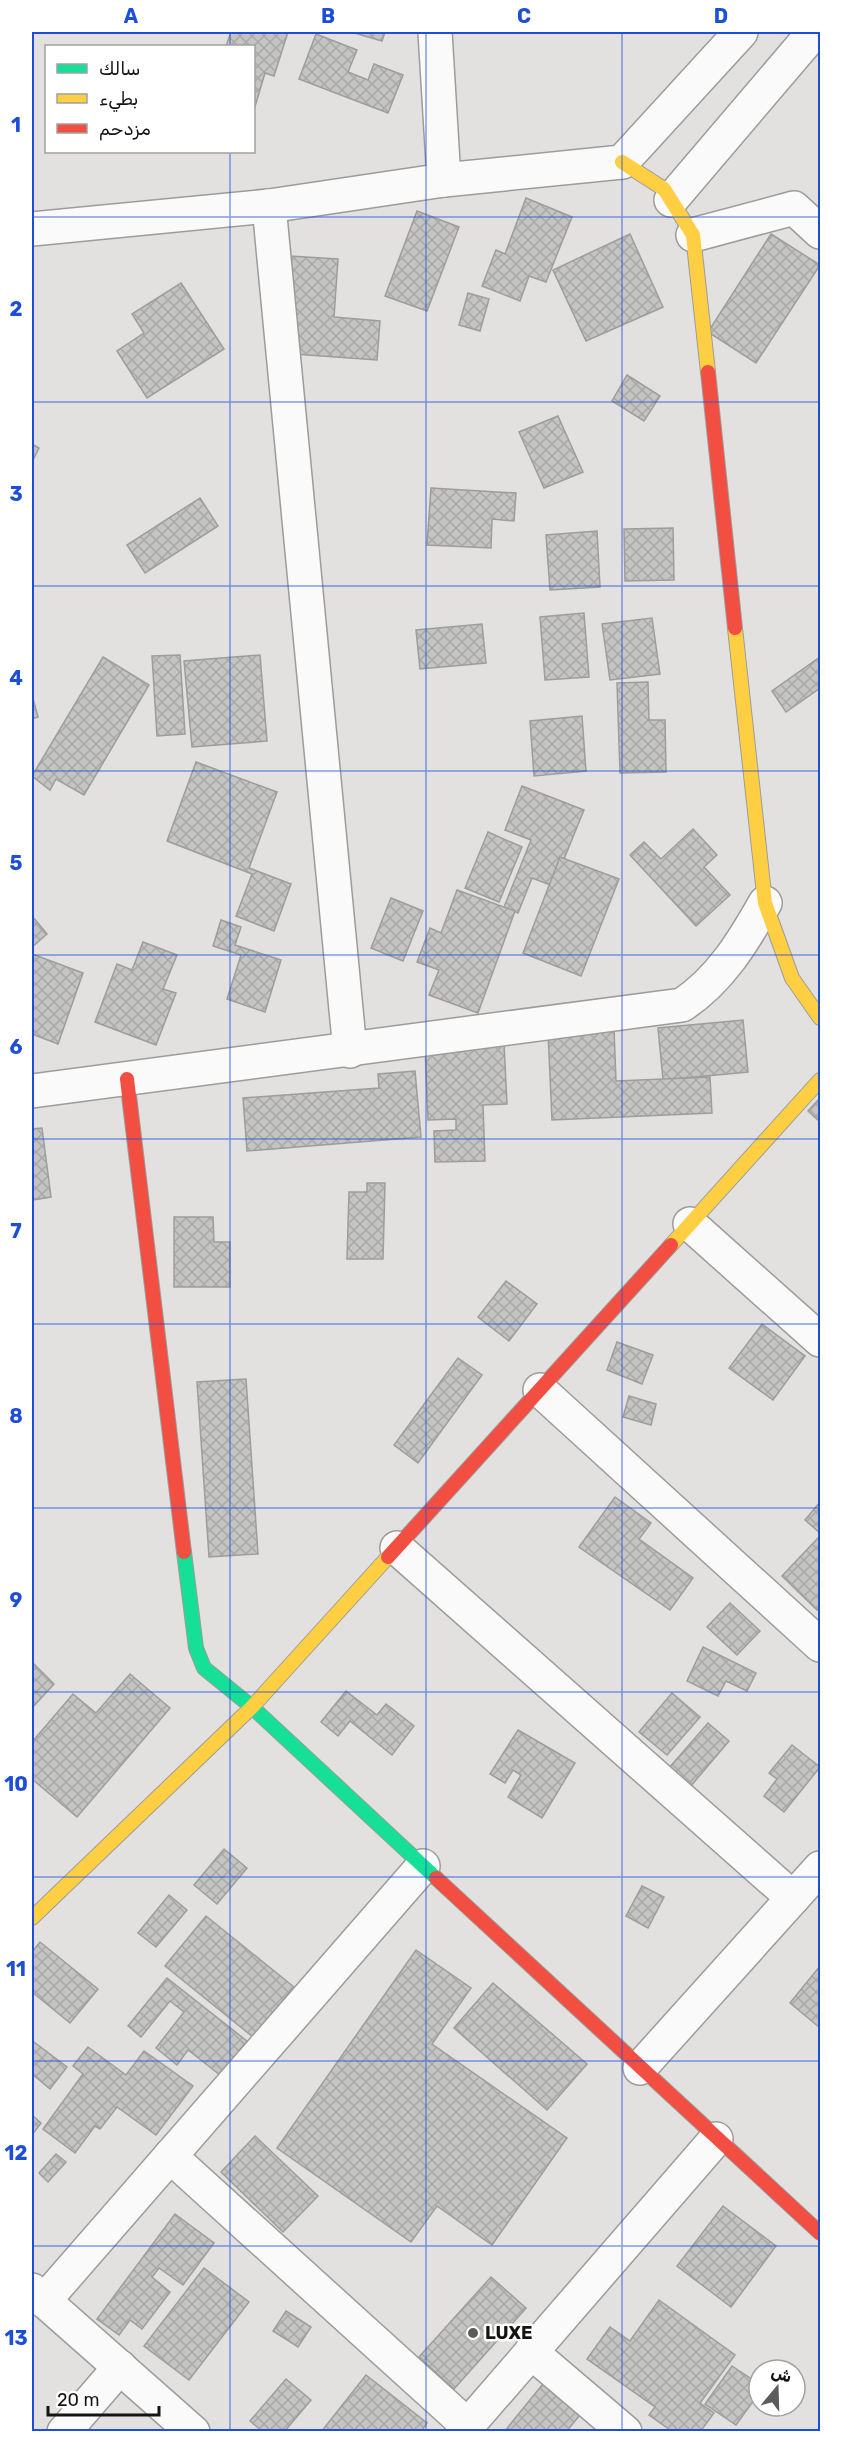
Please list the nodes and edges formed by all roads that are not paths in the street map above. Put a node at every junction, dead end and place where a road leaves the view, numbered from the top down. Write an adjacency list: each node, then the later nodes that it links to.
1 (435, 32): 5 (street)
2 (741, 32): 4 (street)
3 (814, 32): 6 (street)
4 (622, 162): 5 (street); 6 (street)
5 (444, 180): 7 (street)
6 (671, 200): 10 (street)
7 (269, 206): 8 (street); 13 (street)
8 (32, 229)
9 (820, 232): 10 (street)
10 (693, 235): 11 (street)
11 (765, 903): 12 (street); 13 (street)
12 (820, 1018)
13 (350, 1051): 14 (street)
14 (127, 1079): 16 (street); 22 (street)
15 (820, 1080): 17 (street)
16 (32, 1091)
17 (690, 1224): 18 (street); 19 (street)
18 (820, 1340)
19 (540, 1390): 20 (street); 21 (street)
20 (397, 1548): 22 (street); 25 (street)
21 (820, 1645)
22 (252, 1707): 23 (street); 26 (street)
23 (423, 1866): 27 (street); 29 (street)
24 (819, 1874): 25 (street)
25 (792, 1898): 27 (street)
26 (32, 1918)
27 (640, 2068): 28 (street)
28 (716, 2139): 30 (street); 32 (street)
29 (170, 2156): 31 (street); 34 (street)
30 (820, 2233)
31 (38, 2295): 33 (street)
32 (531, 2352): 34 (street); 37 (street)
33 (120, 2367): 35 (street); 36 (street)
34 (464, 2428)
35 (64, 2432)
36 (193, 2432)
37 (625, 2432)

